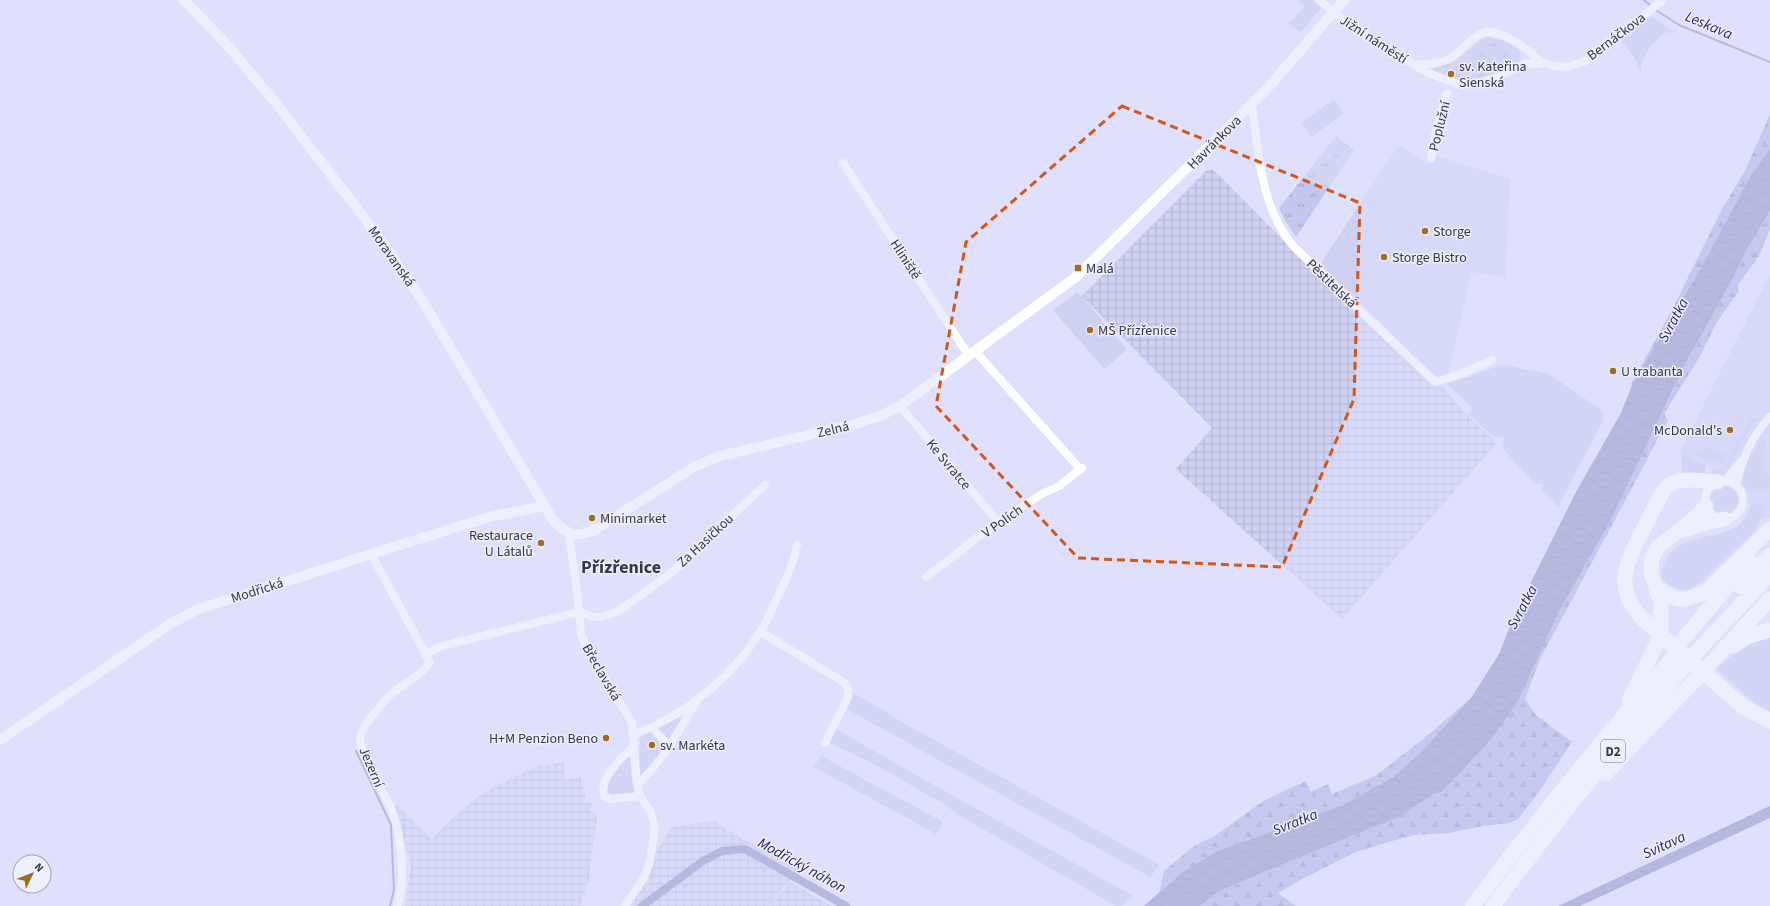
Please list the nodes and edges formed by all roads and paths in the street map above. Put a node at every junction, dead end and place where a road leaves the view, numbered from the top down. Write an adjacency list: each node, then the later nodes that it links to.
1 (184, 0): 23 (street, Moravanská)
2 (1319, 0): 5 (street, Jižní náměstí)
3 (1344, 0): 5 (street, Havránkova)
4 (1660, 1): 6 (street, Bernáčkova)
5 (1334, 13): 7 (street, Jižní náměstí); 9 (street, Havránkova)
6 (1543, 63): 7 (street, Jižní náměstí); 8 (street, Jižní náměstí)
7 (1415, 65): 8 (street, Jižní náměstí)
8 (1449, 87): 10 (street, Poplužní)
9 (1252, 104): 12 (street, Havránkova); 14 (street, Pěstitelská)
10 (1431, 158)
11 (843, 163): 13 (street, Hliniště)
12 (1076, 277): 13 (street, Zelná)
13 (972, 353): 15 (street, Zelná); 25 (street, V Polích)
14 (1492, 360)
15 (900, 406): 25 (street, Ke Svratce); 28 (street, Zelná)
16 (1770, 417): 17 (street)
17 (1743, 459): 19 (street); 21 (street)
18 (1685, 480): 19 (highway); 22 (highway); 45 (highway)
19 (1721, 481): 21 (street); 22 (street)
20 (765, 485): 37 (street, Za Hasičkou)
21 (1736, 485): 24 (street)
22 (1705, 501): 24 (street); 27 (highway)
23 (544, 506): 28 (street, Moravanská); 31 (street, Modřická)
24 (1724, 519): 27 (highway)
25 (998, 522): 34 (street, V Polích)
26 (1770, 529): 35 (highway)
27 (1677, 533): 35 (highway)
28 (569, 534): 37 (street, Břeclavská)
29 (1770, 535): 41 (highway)
30 (796, 545): 39 (street)
31 (371, 554): 40 (street); 48 (street, Modřická)
32 (1770, 555): 41 (highway, D2)
33 (1770, 574): 41 (highway, D2)
34 (926, 577)
35 (1657, 588): 44 (highway)
36 (1770, 599): 42 (highway)
37 (579, 612): 40 (street); 47 (street, Břeclavská)
38 (1770, 630): 42 (highway)
39 (761, 632): 43 (street); 49 (street)
40 (425, 654): 55 (street, Jezerní)
41 (1683, 654): 44 (highway, D2); 54 (highway, D2)
42 (1705, 669): 54 (highway)
43 (696, 702): 46 (street); 51 (street)
44 (1620, 719): 57 (highway, D2)
45 (1770, 722)
46 (652, 728): 47 (street); 51 (street)
47 (634, 735): 50 (street, Břeclavská)
48 (0, 740)
49 (825, 743)
50 (635, 744): 52 (street, Břeclavská); 53 (street)
51 (669, 746): 52 (street)
52 (637, 784): 53 (street, Břeclavská)
53 (640, 796): 56 (street, Břeclavská)
54 (1543, 838): 58 (highway, D2)
55 (397, 906)
56 (625, 906)
57 (1473, 906)
58 (1493, 906)

